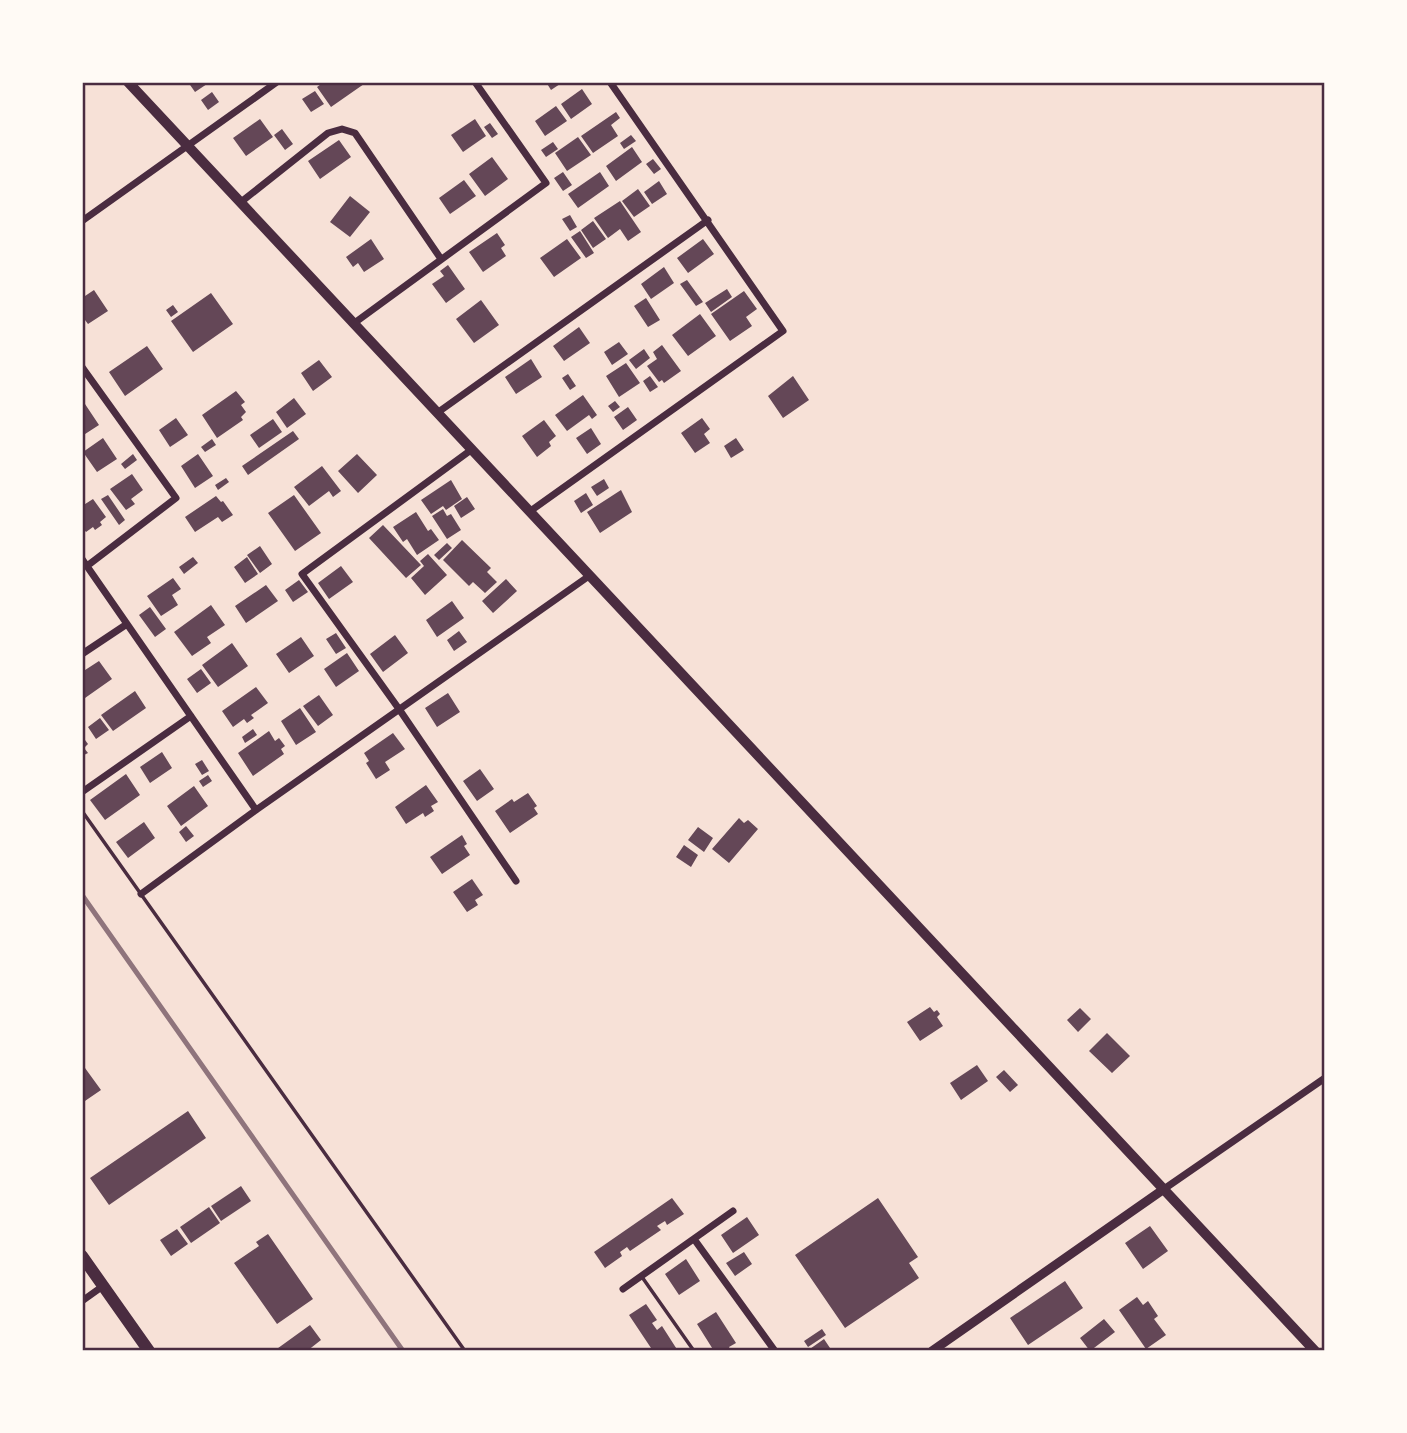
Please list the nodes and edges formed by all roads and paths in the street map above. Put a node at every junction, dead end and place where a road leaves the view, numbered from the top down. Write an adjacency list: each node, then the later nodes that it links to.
1 (128, 82): 5 (main road)
2 (278, 82): 5 (street)
3 (475, 82): 9 (street)
4 (610, 82): 7 (street)
5 (188, 146): 6 (main road); 8 (street)
6 (241, 202): 9 (street); 10 (main road)
7 (708, 220): 12 (street); 14 (street)
8 (82, 221)
9 (441, 259): 10 (street)
10 (353, 324): 12 (main road)
11 (82, 367): 15 (street)
12 (437, 413): 13 (main road)
13 (471, 450): 14 (main road); 19 (street)
14 (529, 513): 16 (main road)
15 (85, 562): 17 (street)
16 (589, 576): 19 (street); 27 (main road)
17 (128, 624): 18 (street); 20 (street)
18 (82, 654)
19 (399, 709): 22 (street); 24 (street)
20 (191, 716): 21 (street); 22 (street)
21 (82, 792)
22 (256, 810): 25 (street)
23 (82, 811): 25 (lane)
24 (516, 881)
25 (141, 894): 36 (lane)
26 (1325, 1078): 27 (street)
27 (1164, 1189): 39 (street); 40 (main road)
28 (733, 1211): 29 (street)
29 (694, 1239): 31 (street); 38 (street)
30 (82, 1256): 32 (highway)
31 (641, 1276): 33 (street); 37 (lane)
32 (103, 1286): 34 (street); 35 (highway)
33 (623, 1289)
34 (82, 1301)
35 (149, 1351)
36 (465, 1351)
37 (694, 1351)
38 (775, 1351)
39 (932, 1351)
40 (1315, 1351)

